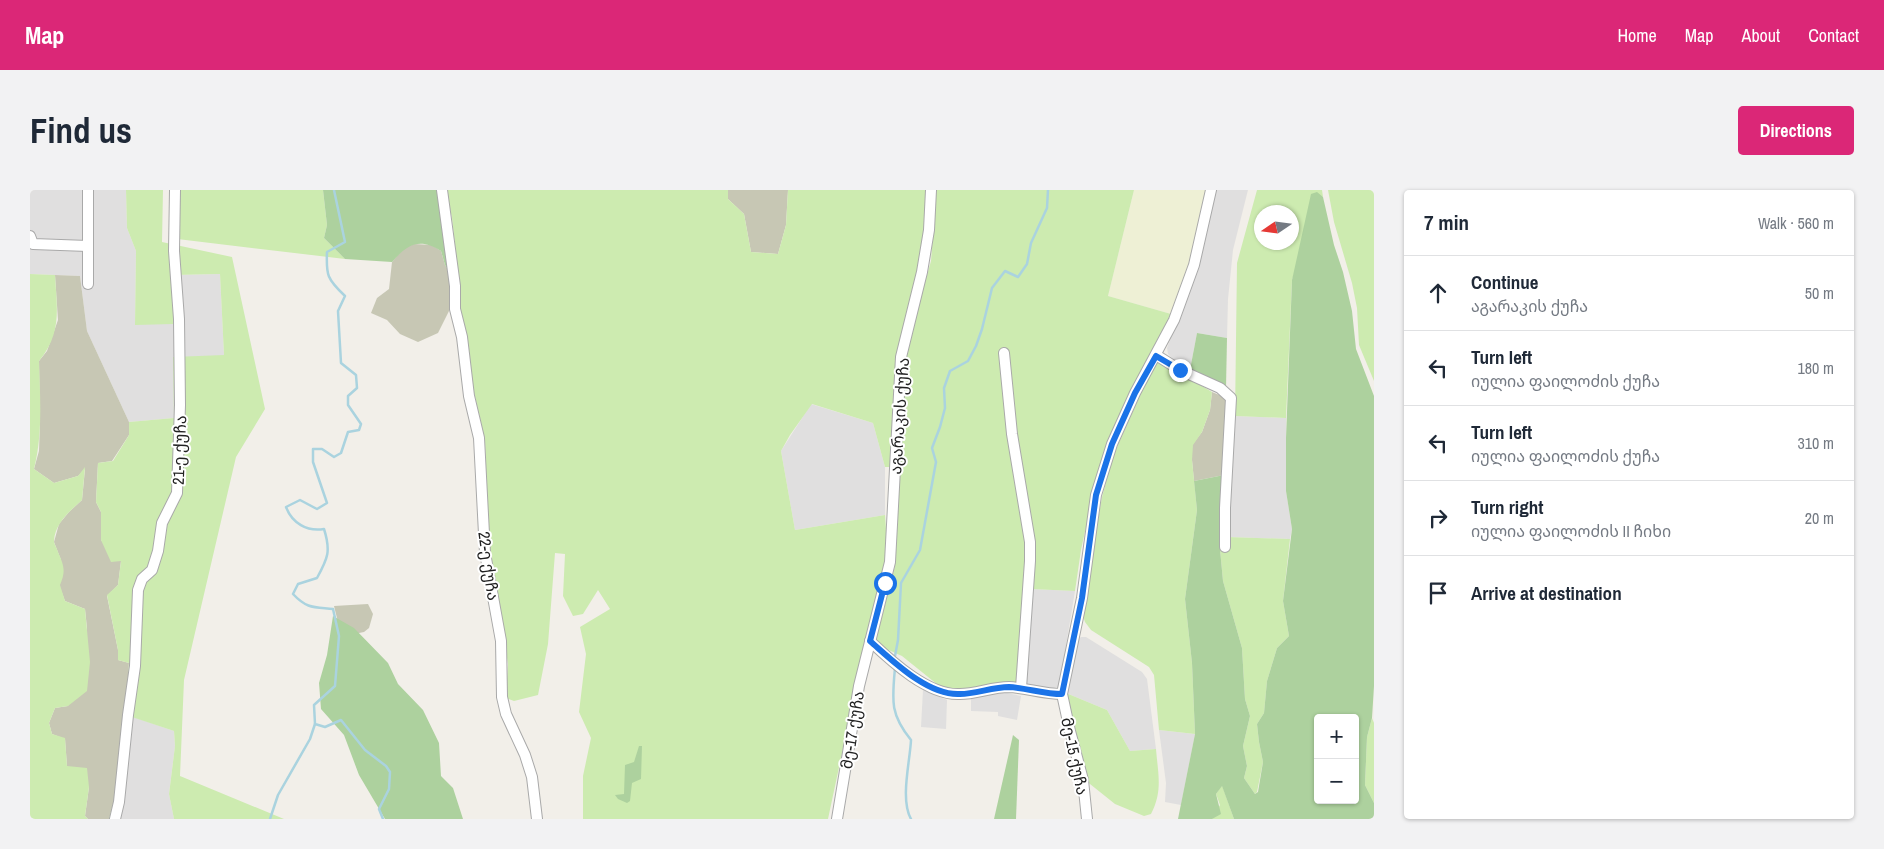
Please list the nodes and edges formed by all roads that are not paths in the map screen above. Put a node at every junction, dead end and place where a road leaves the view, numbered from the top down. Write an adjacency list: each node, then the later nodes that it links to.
1 (88, 190): 7 (street)
2 (175, 190): 15 (street, 21-ე ქუჩა)
3 (442, 190): 16 (street, 22-ე ქუჩა)
4 (932, 190): 12 (street, აგარაკის ქუჩა)
5 (1211, 190): 10 (street)
6 (30, 236): 7 (street)
7 (88, 246): 8 (street)
8 (88, 284)
9 (1004, 353): 13 (street)
10 (1156, 356): 11 (street); 14 (street)
11 (1225, 547)
12 (870, 641): 13 (street); 17 (street, მე-17 ქუჩა)
13 (1020, 688): 14 (street)
14 (1062, 694): 18 (street, მე-15 ქუჩა)
15 (115, 819)
16 (537, 819)
17 (837, 819)
18 (1087, 819)

